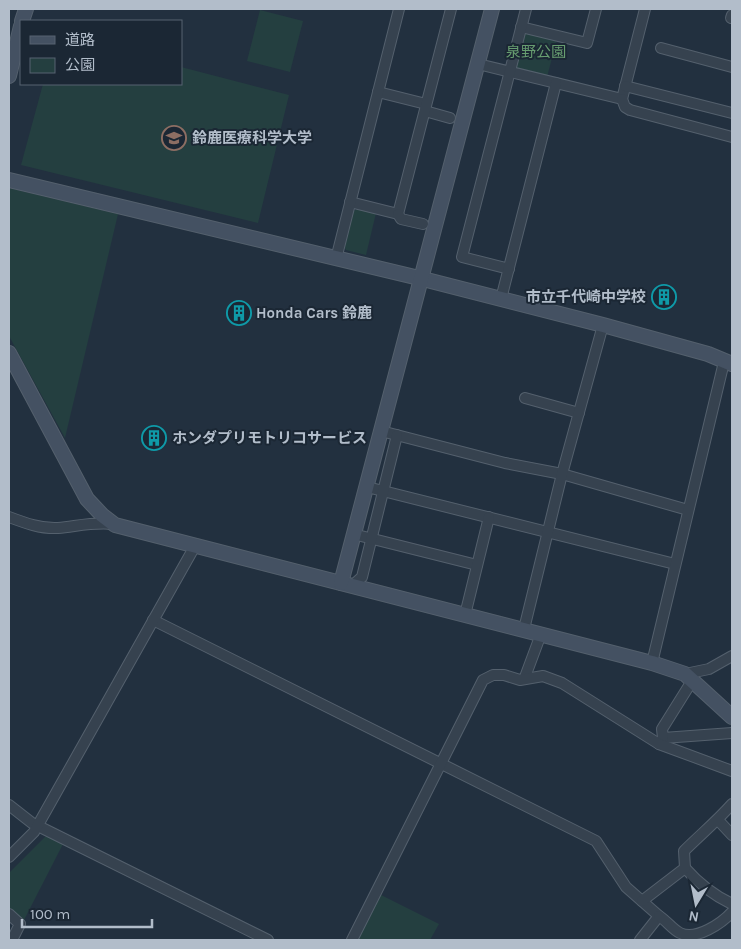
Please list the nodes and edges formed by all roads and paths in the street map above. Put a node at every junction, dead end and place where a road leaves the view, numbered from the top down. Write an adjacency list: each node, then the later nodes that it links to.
1 (399, 9): 16 (street)
2 (451, 9): 18 (street)
3 (492, 9): 10 (street)
4 (526, 9): 7 (street)
5 (596, 9): 7 (street)
6 (644, 9): 15 (street)
7 (521, 27): 12 (street)
8 (18, 28): 13 (street)
9 (661, 48): 11 (street)
10 (478, 64): 12 (street); 28 (street)
11 (732, 67)
12 (509, 72): 14 (street); 27 (street)
13 (9, 76)
14 (556, 83): 17 (street); 27 (street)
15 (625, 86): 17 (street); 19 (street)
16 (378, 92): 18 (street); 23 (street)
17 (622, 99): 21 (street)
18 (425, 108): 20 (street); 24 (street)
19 (732, 112)
20 (450, 118)
21 (732, 137)
22 (9, 180): 26 (street)
23 (350, 202): 24 (street); 26 (street)
24 (398, 214): 25 (street)
25 (423, 224)
26 (336, 259): 28 (street)
27 (509, 269): 29 (street)
28 (419, 278): 29 (street); 35 (street)
29 (501, 300): 30 (street)
30 (603, 325): 32 (street); 34 (street)
31 (9, 353): 43 (street)
32 (728, 363): 40 (street)
33 (525, 398): 34 (street)
34 (579, 413): 37 (street)
35 (381, 430): 36 (street); 38 (street)
36 (398, 435): 37 (street); 39 (street)
37 (562, 474): 40 (street); 44 (street)
38 (367, 486): 39 (street); 45 (street)
39 (384, 490): 42 (street); 46 (street)
40 (688, 510): 48 (street)
41 (9, 517): 43 (street)
42 (489, 517): 44 (street); 49 (street)
43 (115, 525): 47 (street)
44 (548, 532): 48 (street); 53 (street)
45 (353, 534): 46 (street); 50 (street)
46 (371, 539): 49 (street); 50 (street)
47 (196, 546): 50 (street); 52 (street)
48 (675, 564): 56 (street)
49 (477, 565): 51 (street)
50 (346, 584): 51 (street)
51 (465, 615): 53 (street)
52 (152, 620): 62 (street); 67 (street)
53 (524, 629): 54 (street)
54 (541, 634): 56 (street); 57 (street)
55 (729, 661): 58 (street)
56 (652, 663): 58 (street)
57 (525, 677): 61 (street); 62 (street)
58 (688, 678): 59 (street); 61 (street)
59 (732, 718)
60 (732, 734): 61 (street)
61 (661, 741): 63 (street)
62 (440, 763): 71 (street); 78 (street)
63 (732, 771)
64 (732, 804): 66 (street)
65 (9, 805): 67 (street)
66 (718, 820): 68 (street); 70 (street)
67 (38, 825): 69 (street); 77 (street)
68 (732, 835)
69 (9, 858)
70 (685, 868): 71 (street); 72 (street)
71 (642, 901): 75 (street)
72 (732, 904)
73 (732, 912): 75 (street)
74 (9, 914): 76 (street)
75 (659, 916): 79 (street)
76 (12, 940)
77 (268, 940)
78 (352, 940)
79 (640, 940)

